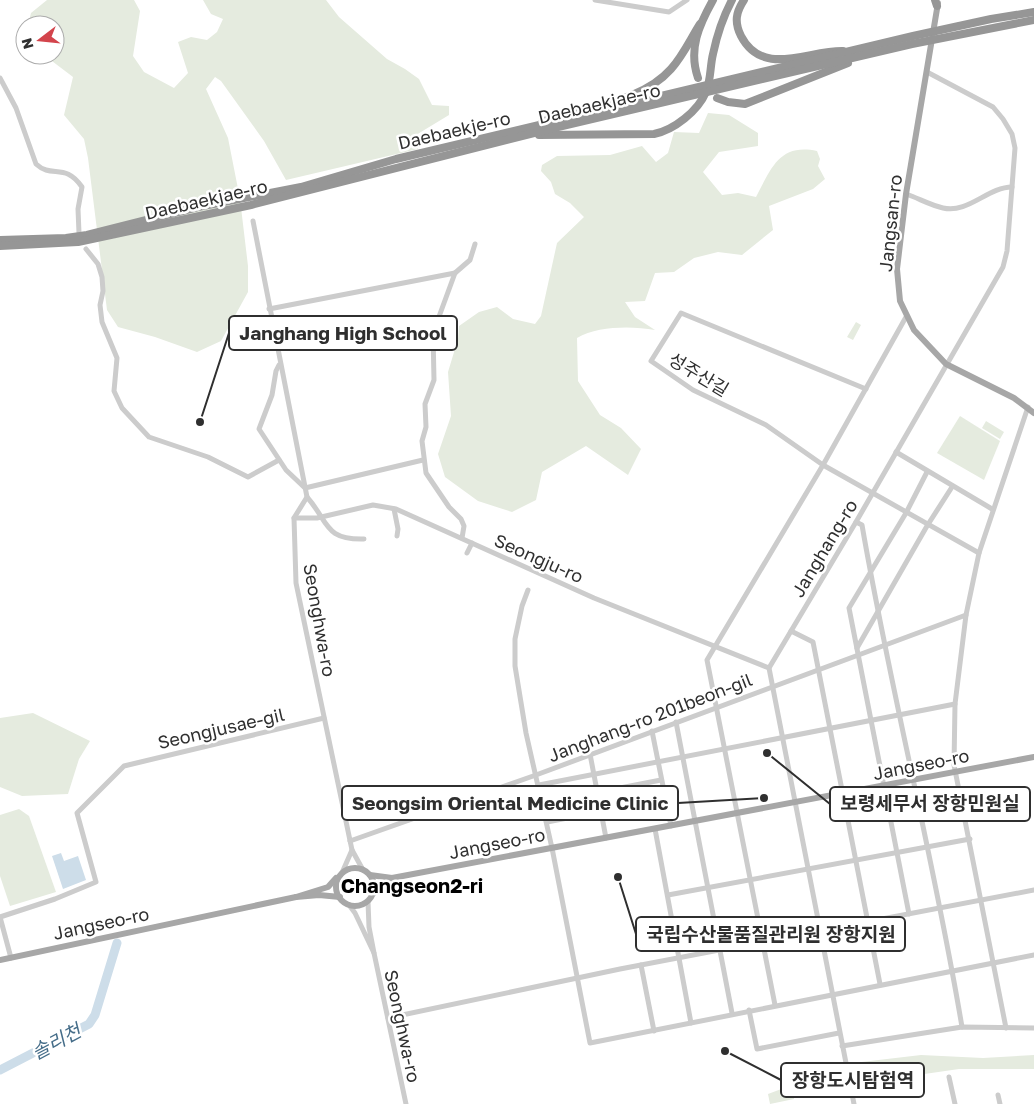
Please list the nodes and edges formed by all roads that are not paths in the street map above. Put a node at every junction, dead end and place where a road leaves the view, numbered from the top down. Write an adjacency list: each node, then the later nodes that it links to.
1 (596, 0): 2 (street)
2 (687, 0)
3 (713, 0): 9 (highway)
4 (732, 0): 17 (highway)
5 (744, 0): 11 (highway)
6 (937, 2): 13 (main road, Jangsan-ro)
7 (1034, 12): 10 (highway)
8 (1034, 20): 10 (highway)
9 (700, 24): 15 (highway); 17 (highway)
10 (912, 40): 11 (highway, Daebaekje-ro); 12 (highway, Daebaekjae-ro)
11 (855, 51): 17 (highway, Daebaekje-ro)
12 (862, 57): 16 (highway); 17 (highway, Daebaekjae-ro)
13 (927, 72): 18 (street, Janghang-ro); 19 (main road, Jangsan-ro)
14 (0, 78): 21 (street)
15 (698, 78)
16 (717, 98)
17 (524, 132): 22 (highway, Daebaekje-ro); 24 (highway, Daebaekjae-ro)
18 (1012, 187): 19 (street); 29 (street, Janghang-ro)
19 (906, 194): 28 (main road, Jangsan-ro)
20 (253, 221): 27 (street)
21 (79, 233)
22 (0, 240)
23 (475, 244): 26 (street)
24 (0, 246)
25 (86, 249): 35 (street)
26 (455, 273): 27 (street); 36 (street)
27 (269, 309): 30 (street)
28 (906, 317): 29 (main road, Jangsan-ro); 31 (street)
29 (946, 364): 32 (main road, Jangsan-ro); 34 (street, Janghang-ro)
30 (280, 365): 35 (street); 40 (street)
31 (866, 389): 37 (street); 37 (street, 성주산길)
32 (1028, 407): 33 (main road, Jangsan-ro); 44 (street)
33 (1034, 413)
34 (896, 452): 38 (street); 41 (street, Janghang-ro)
35 (279, 460): 40 (street)
36 (423, 460): 40 (street); 51 (street)
37 (823, 465): 41 (street, 성주산길); 61 (street)
38 (927, 472): 39 (street); 45 (street)
39 (952, 487): 44 (street); 49 (street)
40 (305, 488): 42 (street)
41 (872, 494): 45 (street, 성주산길); 48 (street, Janghang-ro)
42 (307, 498): 46 (street); 47 (street)
43 (394, 509): 46 (street, Seongju-ro); 50 (street); 51 (street, Seongju-ro)
44 (992, 509): 55 (street)
45 (906, 513): 49 (street, 성주산길); 56 (street)
46 (321, 517): 47 (street, Seongju-ro); 52 (street)
47 (294, 518): 70 (street, Seonghwa-ro)
48 (856, 522): 56 (street); 60 (street, Janghang-ro)
49 (927, 526): 55 (street, 성주산길); 58 (street)
50 (397, 536)
51 (462, 538): 53 (street, Seongju-ro)
52 (364, 539)
53 (472, 542): 54 (street); 61 (street, Seongju-ro)
54 (467, 553)
55 (979, 554): 59 (street)
56 (870, 571): 58 (street); 63 (street)
57 (528, 590): 82 (street)
58 (878, 612): 62 (street); 63 (street)
59 (966, 615): 62 (street, Janghang-ro 201beon-gil); 67 (street)
60 (791, 631): 64 (street, Janghang-ro); 65 (street)
61 (714, 646): 64 (street, Seongju-ro); 68 (street)
62 (885, 646): 63 (street, Janghang-ro 201beon-gil); 69 (street)
63 (858, 652): 65 (street, Janghang-ro 201beon-gil); 71 (street)
64 (769, 668): 66 (street)
65 (819, 670): 66 (street, Janghang-ro 201beon-gil); 73 (street)
66 (774, 685): 68 (street, Janghang-ro 201beon-gil); 75 (street)
67 (955, 704): 69 (street); 81 (street)
68 (717, 707): 72 (street, Janghang-ro 201beon-gil); 76 (street)
69 (898, 715): 71 (street); 85 (street)
70 (324, 718): 101 (street, Seonghwa-ro); 124 (street, Seongjusae-gil)
71 (870, 720): 73 (street); 87 (street)
72 (676, 722): 74 (street, Janghang-ro 201beon-gil); 78 (street)
73 (830, 728): 75 (street); 89 (street)
74 (652, 731): 77 (street, Janghang-ro 201beon-gil); 80 (street)
75 (784, 737): 76 (street); 92 (street)
76 (726, 748): 78 (street); 94 (street)
77 (590, 754): 82 (street, Janghang-ro 201beon-gil); 83 (street)
78 (683, 757): 80 (street); 96 (street)
79 (1034, 757): 81 (main road, Jangseo-ro)
80 (658, 762): 83 (street); 84 (street)
81 (955, 772): 85 (main road, Jangseo-ro); 100 (street)
82 (536, 775): 86 (street); 101 (street, Janghang-ro 201beon-gil)
83 (594, 775): 86 (street); 88 (street)
84 (661, 780): 88 (street); 90 (street)
85 (912, 780): 87 (main road, Jangseo-ro); 102 (street)
86 (539, 785): 91 (street)
87 (884, 786): 89 (main road, Jangseo-ro); 105 (street)
88 (597, 793): 91 (street); 93 (street)
89 (843, 794): 92 (main road, Jangseo-ro); 106 (street)
90 (665, 799): 93 (street); 97 (street)
91 (542, 803): 95 (street)
92 (796, 803): 94 (main road, Jangseo-ro); 107 (street)
93 (601, 812): 95 (street); 99 (street)
94 (737, 813): 96 (main road, Jangseo-ro); 112 (street)
95 (547, 822): 103 (street)
96 (696, 822): 97 (main road, Jangseo-ro); 113 (street)
97 (671, 826): 98 (main road, Jangseo-ro)
98 (655, 829): 99 (main road, Jangseo-ro); 116 (street)
99 (606, 838): 103 (main road, Jangseo-ro)
100 (970, 839): 102 (street); 119 (street)
101 (350, 841): 104 (street, Seonghwa-ro)
102 (928, 846): 105 (street); 122 (street)
103 (552, 848): 111 (main road, Jangseo-ro); 137 (street)
104 (352, 850): 108 (street, Seonghwa-ro); 110 (street)
105 (896, 851): 106 (street); 123 (street)
106 (855, 859): 107 (street); 125 (street)
107 (808, 868): 112 (street); 126 (street)
108 (363, 870): 109 (main road); 110 (main road)
109 (370, 874): 111 (main road); 115 (main road)
110 (338, 877): 117 (main road); 118 (main road)
111 (392, 878): 115 (main road)
112 (751, 879): 113 (street); 127 (street)
113 (708, 887): 116 (street); 128 (street)
114 (1034, 890): 119 (street)
115 (374, 893): 120 (main road)
116 (668, 895): 132 (street)
117 (296, 897): 118 (main road); 131 (main road, Jangseo-ro)
118 (340, 897): 121 (main road)
119 (982, 900): 122 (street); 134 (street)
120 (368, 902): 121 (main road); 129 (street)
121 (348, 905): 129 (street)
122 (941, 908): 123 (street); 136 (street)
123 (909, 914): 125 (street)
124 (0, 917): 131 (street)
125 (868, 922): 126 (street); 138 (street)
126 (820, 931): 127 (street); 139 (street)
127 (763, 942): 128 (street); 140 (street)
128 (721, 951): 132 (street); 142 (street)
129 (374, 953): 143 (street, Seonghwa-ro)
130 (1034, 955): 134 (street)
131 (11, 958): 133 (main road, Jangseo-ro)
132 (679, 959): 135 (street); 144 (street)
133 (0, 960)
134 (993, 962): 136 (street); 146 (street)
135 (641, 965): 137 (street); 148 (street)
136 (953, 969): 138 (street); 145 (street)
137 (577, 978): 143 (street); 148 (street)
138 (880, 984): 139 (street)
139 (832, 994): 140 (street); 149 (street)
140 (774, 1005): 141 (street)
141 (749, 1010): 142 (street); 149 (street)
142 (732, 1013): 144 (street)
143 (388, 1018): 153 (street, Seonghwa-ro)
144 (691, 1023): 148 (street)
145 (962, 1027): 146 (street); 150 (street)
146 (1006, 1028): 147 (street)
147 (1034, 1028)
148 (654, 1030)
149 (839, 1033): 150 (street)
150 (842, 1046): 154 (street)
151 (949, 1077): 155 (street)
152 (998, 1095): 156 (street)
153 (406, 1104)
154 (854, 1104)
155 (955, 1104)
156 (1000, 1104)

